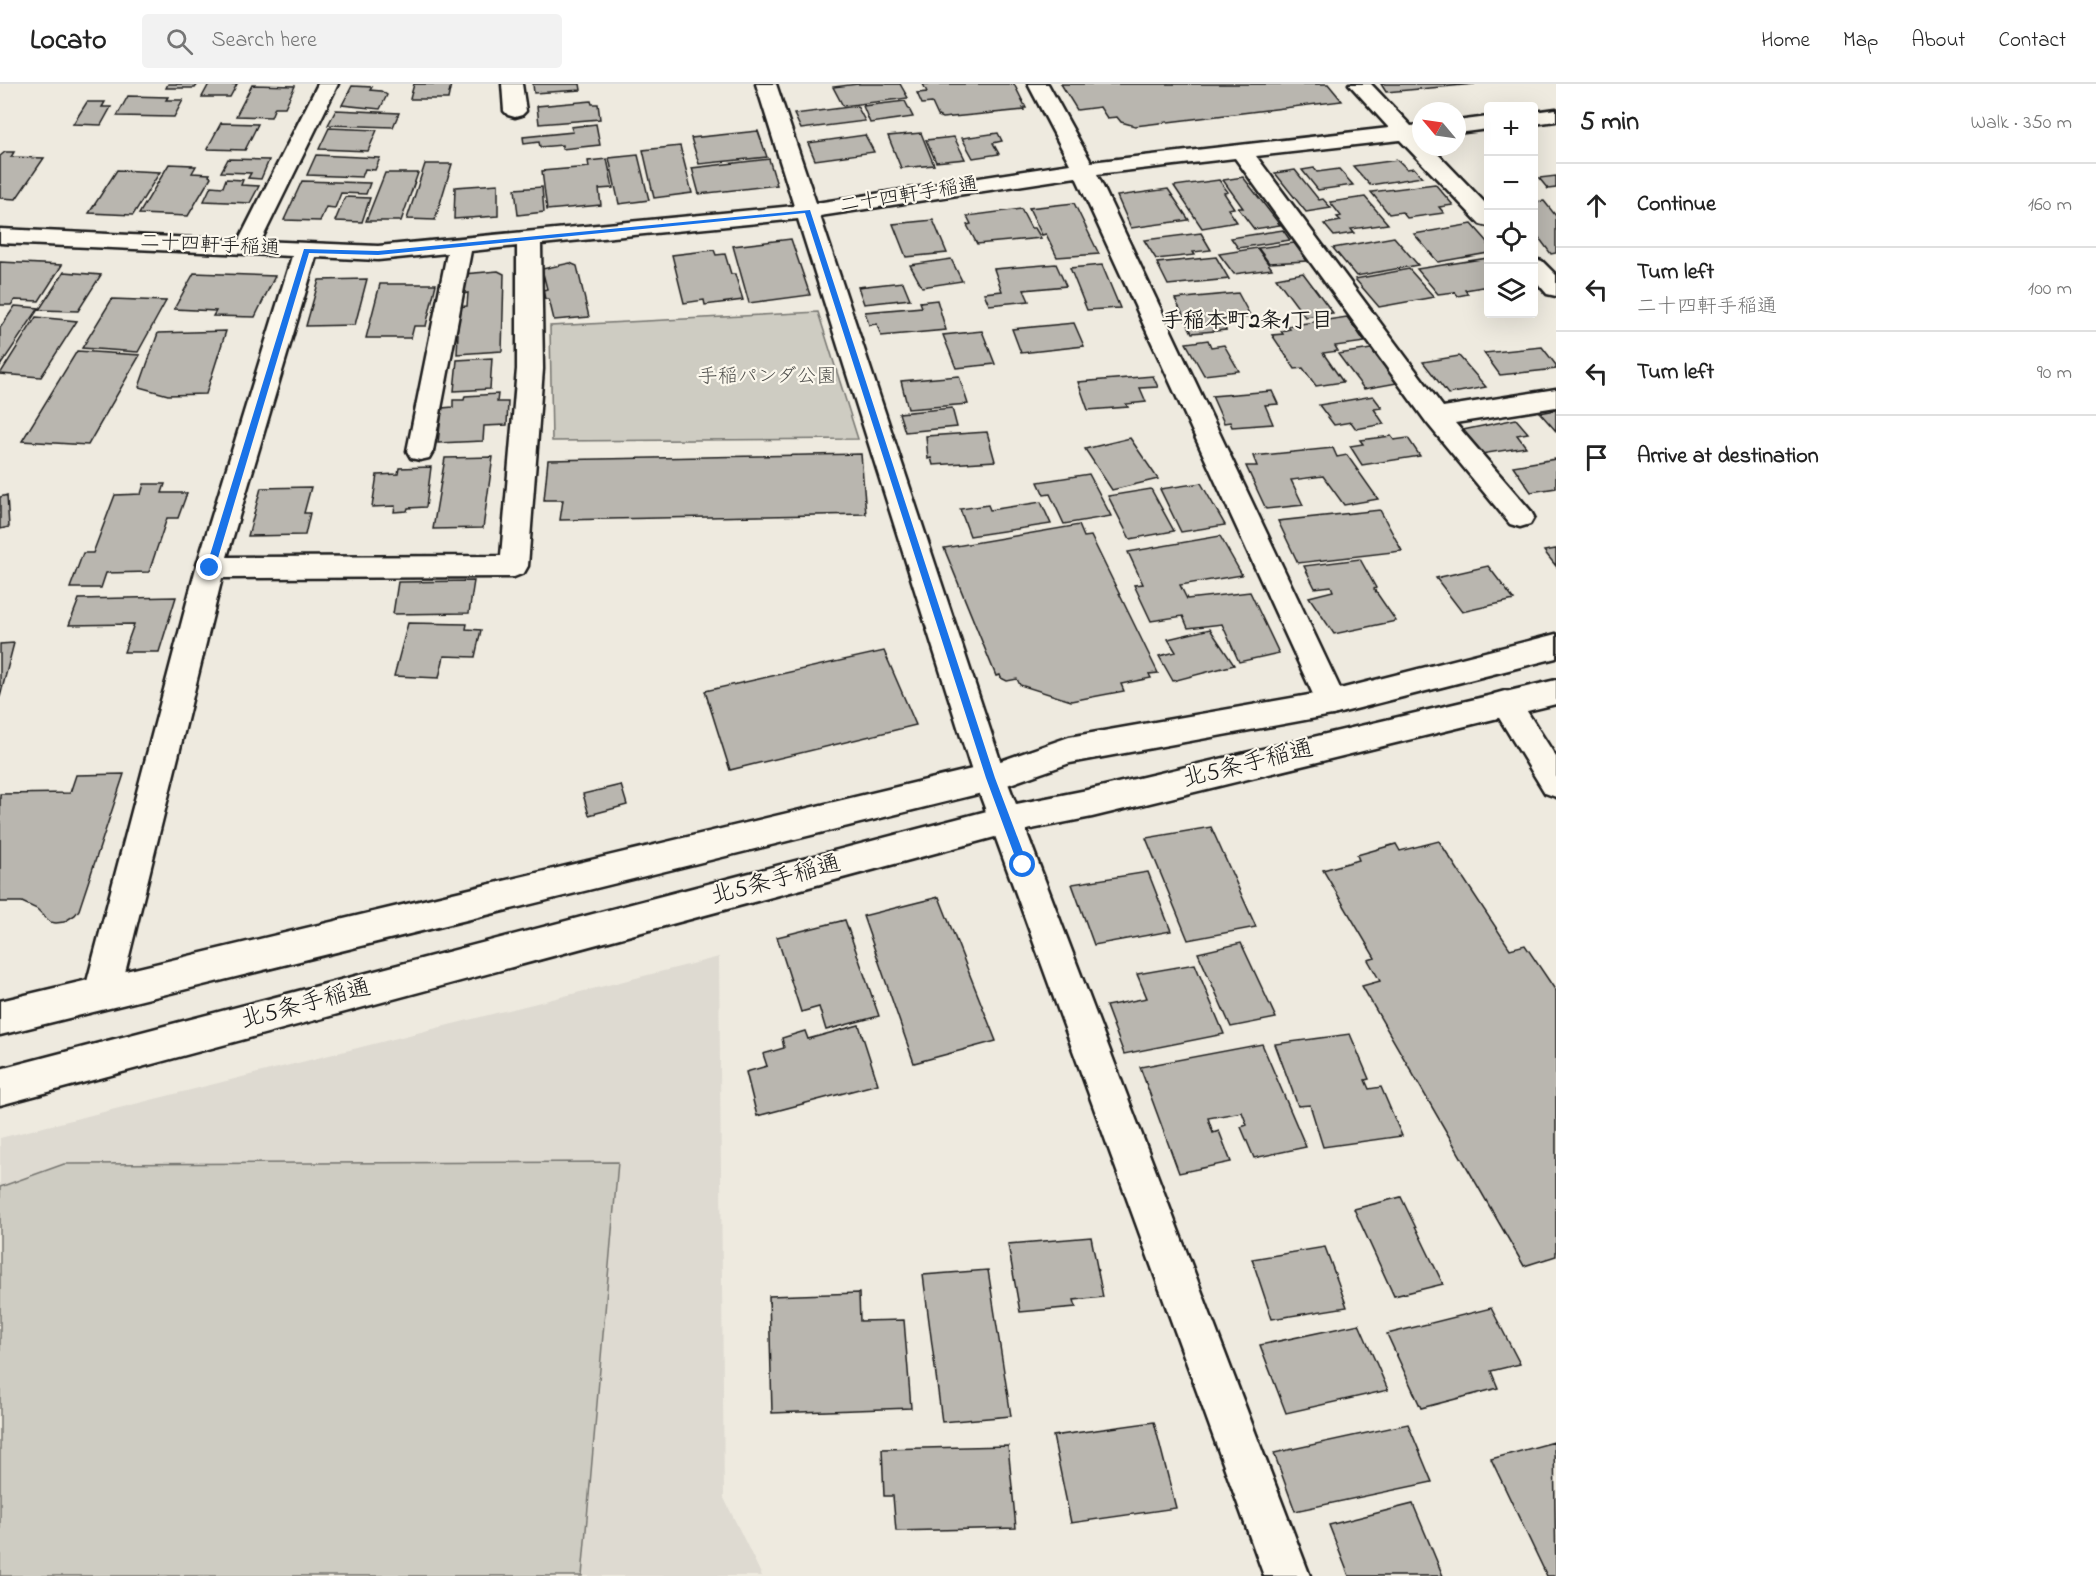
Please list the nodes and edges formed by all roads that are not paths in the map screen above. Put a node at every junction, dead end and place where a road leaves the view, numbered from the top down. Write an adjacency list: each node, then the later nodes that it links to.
1 (328, 84): 21 (main road)
2 (512, 84): 6 (main road)
3 (766, 84): 16 (main road)
4 (1038, 84): 15 (main road)
5 (1359, 84): 11 (main road)
6 (515, 111)
7 (1556, 115): 8 (main road)
8 (1538, 117)
9 (1484, 124): 10 (main road)
10 (1466, 126)
11 (1412, 131)
12 (1412, 132): 13 (main road, 二十四軒手稲通)
13 (1241, 152): 15 (main road, 二十四軒手稲通); 26 (main road)
14 (1434, 156): 17 (main road)
15 (1084, 169): 16 (main road, 二十四軒手稲通); 32 (main road)
16 (807, 211): 19 (main road, 二十四軒手稲通); 34 (main road)
17 (1484, 214)
18 (0, 237): 21 (main road, 二十四軒手稲通)
19 (529, 238): 20 (main road, 二十四軒手稲通); 29 (main road)
20 (460, 245): 22 (main road, 二十四軒手稲通); 27 (main road)
21 (246, 248): 22 (main road, 二十四軒手稲通)
22 (306, 250): 29 (main road)
23 (1538, 271): 24 (main road)
24 (1556, 289)
25 (1556, 398): 26 (main road)
26 (1436, 417): 28 (main road)
27 (420, 450)
28 (1520, 518)
29 (210, 568): 37 (main road)
30 (1556, 646): 32 (main road, 北5条手稲通)
31 (1556, 692): 33 (main road, 北5条手稲通)
32 (1332, 703): 34 (main road, 北5条手稲通)
33 (1505, 703): 35 (main road); 36 (main road, 北5条手稲通)
34 (990, 778): 36 (main road); 37 (main road, 北5条手稲通)
35 (1556, 784)
36 (1006, 820): 39 (main road, 北5条手稲通); 40 (main road)
37 (102, 993): 38 (main road, 北5条手稲通)
38 (0, 1018)
39 (0, 1087)
40 (1287, 1576)

